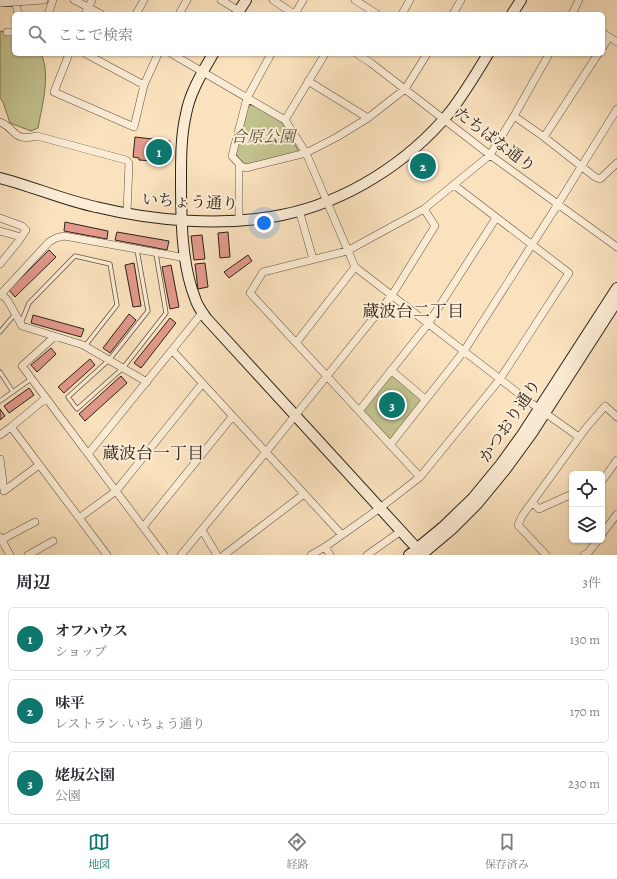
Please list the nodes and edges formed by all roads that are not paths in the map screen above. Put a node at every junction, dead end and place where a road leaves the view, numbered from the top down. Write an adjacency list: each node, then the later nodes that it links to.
1 (44, 0): 17 (street)
2 (53, 0): 20 (street)
3 (74, 0): 18 (street)
4 (92, 0): 18 (street)
5 (144, 0): 21 (street)
6 (187, 0): 22 (street)
7 (221, 0): 23 (street)
8 (246, 0): 23 (street)
9 (272, 0): 24 (street)
10 (303, 0): 25 (street)
11 (410, 0): 27 (street)
12 (462, 0): 28 (street)
13 (521, 0): 29 (street)
14 (579, 0): 30 (street)
15 (357, 1): 26 (street)
16 (0, 3): 17 (street)
17 (16, 3): 19 (street)
18 (86, 10)
19 (18, 12)
20 (49, 12)
21 (137, 12)
22 (180, 12)
23 (238, 12)
24 (291, 12)
25 (295, 12)
26 (373, 12)
27 (403, 12)
28 (453, 12)
29 (513, 12)
30 (573, 12)
31 (606, 35): 32 (street)
32 (617, 42)
33 (68, 56): 47 (street)
34 (90, 56): 47 (street)
35 (157, 56): 47 (street)
36 (175, 56): 45 (street)
37 (212, 56): 45 (street)
38 (270, 56): 49 (street)
39 (324, 56): 46 (street)
40 (360, 56): 48 (street, たちばな通り)
41 (426, 56): 48 (street)
42 (487, 56): 53 (street, いちょう通り)
43 (548, 56): 51 (street)
44 (597, 56): 56 (street)
45 (203, 72): 49 (street); 71 (street)
46 (308, 81): 52 (street); 54 (street)
47 (144, 85)
48 (405, 89): 52 (street); 53 (street, たちばな通り)
49 (246, 98): 54 (street); 60 (street)
50 (617, 109): 61 (street)
51 (514, 116): 56 (street); 58 (street)
52 (368, 118): 57 (street)
53 (444, 119): 58 (street, たちばな通り); 64 (street, いちょう通り)
54 (285, 120): 57 (street)
55 (1, 121): 68 (street)
56 (544, 137): 61 (street)
57 (306, 152): 60 (street); 64 (street)
58 (490, 155): 63 (street); 65 (street, たちばな通り)
59 (617, 163): 61 (street)
60 (241, 166): 72 (street)
61 (582, 167): 65 (street)
62 (0, 178): 68 (street, いちょう通り)
63 (454, 185): 66 (street); 70 (street)
64 (327, 201): 67 (street, いちょう通り); 78 (street)
65 (558, 204): 75 (street); 76 (street, たちばな通り)
66 (424, 209): 78 (street); 86 (street)
67 (299, 210): 72 (street, いちょう通り); 81 (street)
68 (127, 213): 71 (street, いちょう通り)
69 (0, 218): 74 (street)
70 (496, 218): 75 (street); 91 (street)
71 (182, 220): 72 (street, いちょう通り); 80 (street)
72 (239, 220)
73 (0, 231): 74 (street)
74 (21, 237): 82 (street)
75 (532, 245): 97 (street); 104 (street)
76 (617, 247)
77 (137, 250): 79 (street); 85 (street); 98 (lane)
78 (347, 251): 81 (street); 83 (street)
79 (156, 254): 80 (street); 99 (lane)
80 (186, 258): 88 (street)
81 (313, 259): 94 (street)
82 (0, 264)
83 (355, 267): 86 (street); 94 (street)
84 (617, 288): 112 (street, かつおり通り)
85 (1, 294): 89 (street)
86 (392, 295): 91 (street); 102 (street)
87 (617, 301): 112 (street, かつおり通り)
88 (202, 313): 96 (street); 113 (street)
89 (15, 314): 90 (street); 92 (lane)
90 (21, 323): 93 (street); 95 (lane)
91 (428, 324): 97 (street); 100 (street)
92 (0, 332)
93 (54, 337): 95 (street); 103 (street)
94 (296, 343): 102 (street)
95 (85, 346): 98 (street)
96 (172, 350): 105 (street); 106 (street)
97 (464, 351): 104 (street); 109 (street)
98 (109, 360): 99 (street); 99 (lane)
99 (123, 368): 105 (street)
100 (391, 370): 109 (street); 111 (street)
101 (0, 372): 107 (lane)
102 (327, 377): 111 (street); 113 (street)
103 (31, 379): 107 (lane); 108 (street)
104 (500, 379): 112 (street); 125 (street)
105 (147, 382): 121 (street)
106 (202, 384): 114 (street); 127 (street)
107 (13, 392): 110 (lane)
108 (46, 398): 116 (street); 121 (street)
109 (425, 400): 119 (street)
110 (0, 401)
111 (359, 411): 119 (street)
112 (541, 411): 118 (street); 144 (street, かつおり通り)
113 (295, 415): 120 (street); 131 (street)
114 (232, 417): 120 (street); 135 (street)
115 (617, 417): 118 (street)
116 (11, 427): 117 (street); 124 (street)
117 (0, 434)
118 (579, 438): 130 (street)
119 (390, 445): 125 (street)
120 (266, 452): 128 (street); 136 (street)
121 (88, 454): 127 (street)
122 (0, 459): 124 (street)
123 (617, 460): 126 (street)
124 (39, 464): 132 (street)
125 (420, 477): 131 (street)
126 (605, 477)
127 (116, 491): 132 (street); 135 (street)
128 (304, 494): 139 (street); 151 (street)
129 (569, 495): 130 (street)
130 (532, 502): 156 (street)
131 (380, 508): 137 (street); 139 (street)
132 (79, 518): 147 (street)
133 (616, 519): 138 (street)
134 (35, 522): 140 (street)
135 (143, 527): 148 (street)
136 (202, 530): 149 (street); 150 (street)
137 (401, 531): 144 (street); 154 (street)
138 (605, 531)
139 (342, 535): 143 (street)
140 (1, 539): 145 (street)
141 (53, 541): 146 (street)
142 (596, 543): 157 (street)
143 (325, 547): 152 (street); 153 (street)
144 (421, 553): 155 (street, かつおり通り)
145 (10, 555)
146 (28, 555)
147 (107, 555)
148 (164, 555)
149 (181, 555)
150 (217, 555)
151 (224, 555)
152 (311, 555)
153 (330, 555)
154 (367, 555)
155 (409, 555)
156 (546, 555)
157 (584, 555)

